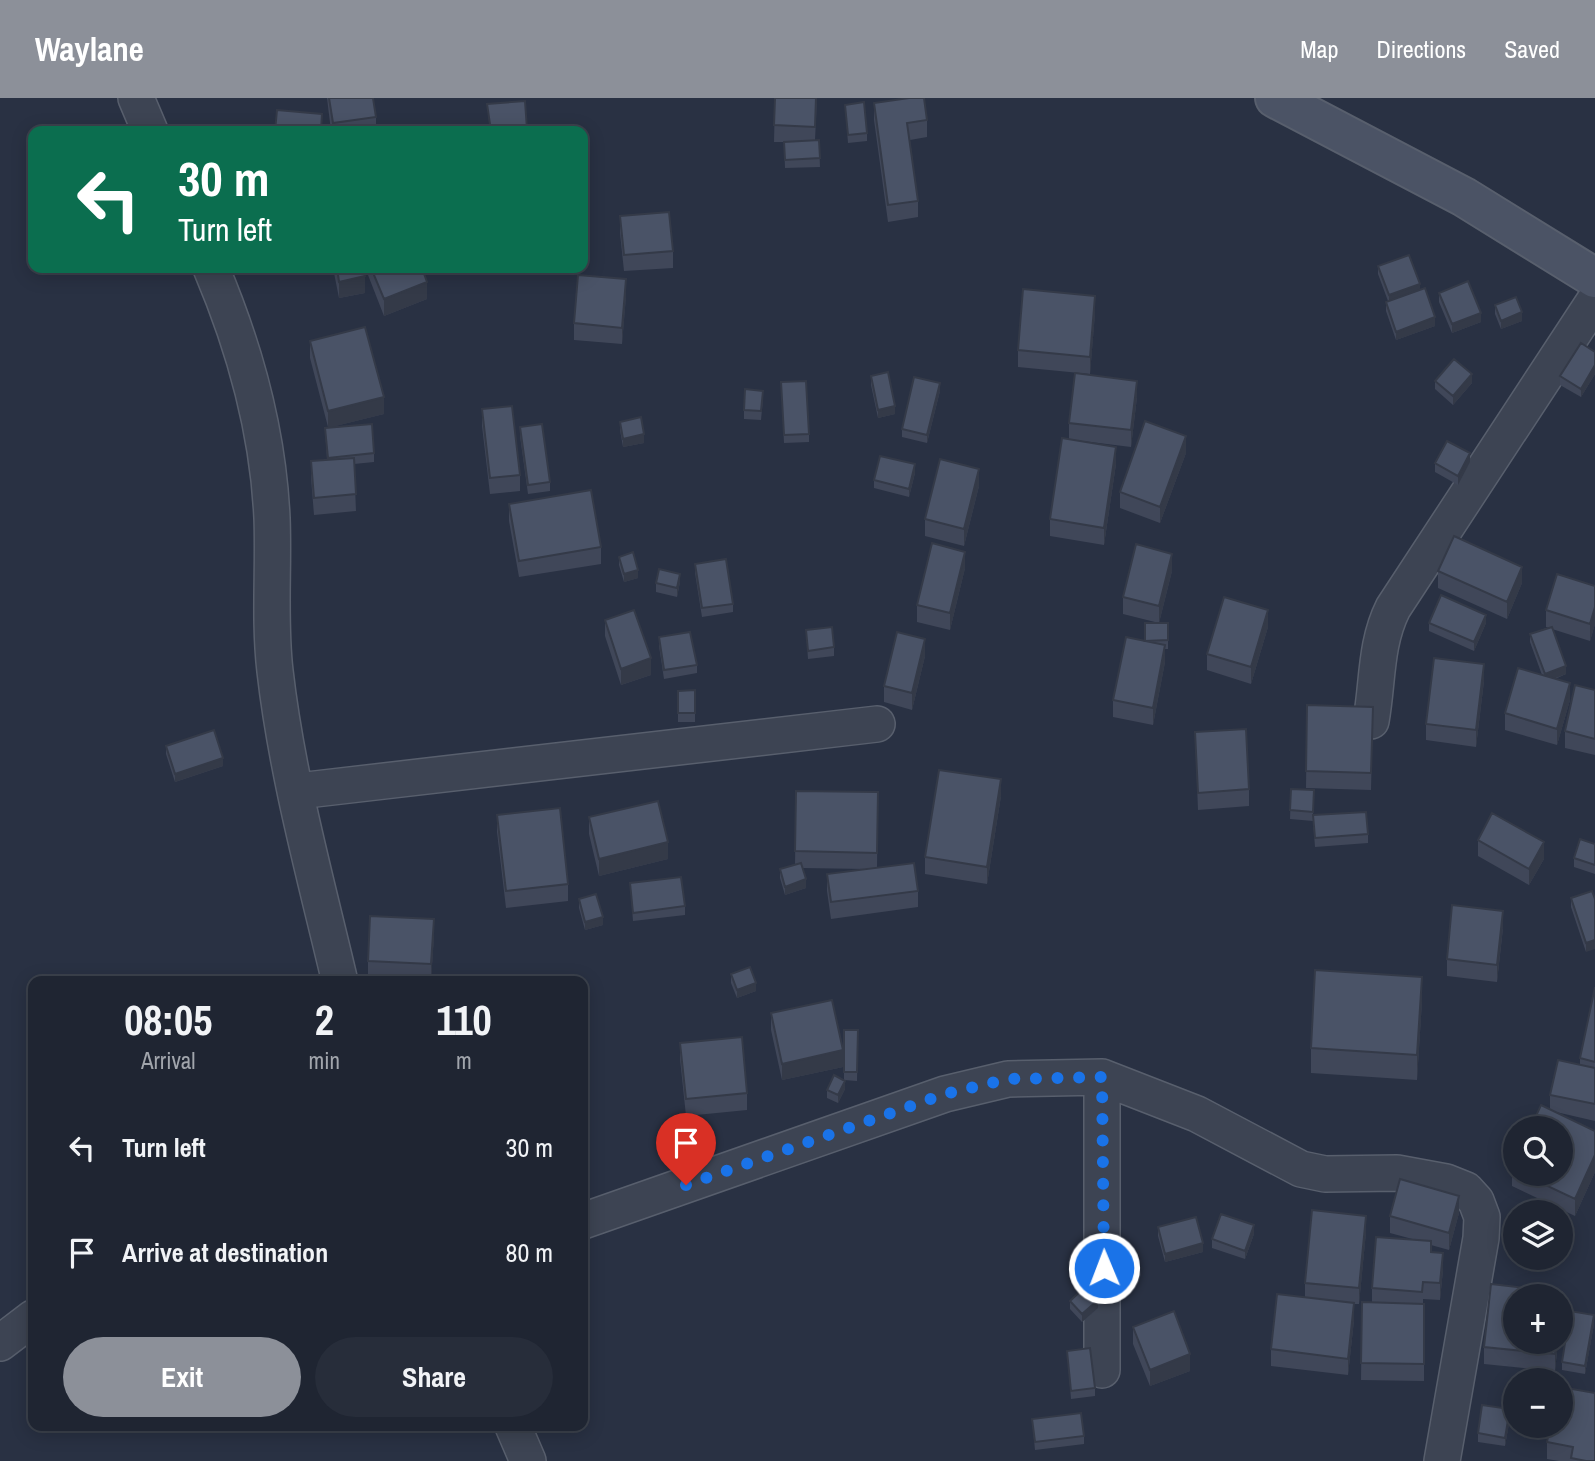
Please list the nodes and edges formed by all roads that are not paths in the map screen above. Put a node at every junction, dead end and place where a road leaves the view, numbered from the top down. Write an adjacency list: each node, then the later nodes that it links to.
1 (136, 98): 3 (street)
2 (1275, 98): 5 (street)
3 (148, 126)
4 (213, 273): 9 (street)
5 (1595, 278)
6 (1595, 300): 7 (street)
7 (1371, 721)
8 (877, 724): 9 (street)
9 (298, 791): 10 (street)
10 (339, 976)
11 (1102, 1077): 12 (street); 15 (street); 18 (street)
12 (588, 1219)
13 (28, 1322): 14 (street)
14 (0, 1342)
15 (1102, 1370)
16 (515, 1431): 17 (street)
17 (528, 1461)
18 (1442, 1461)

